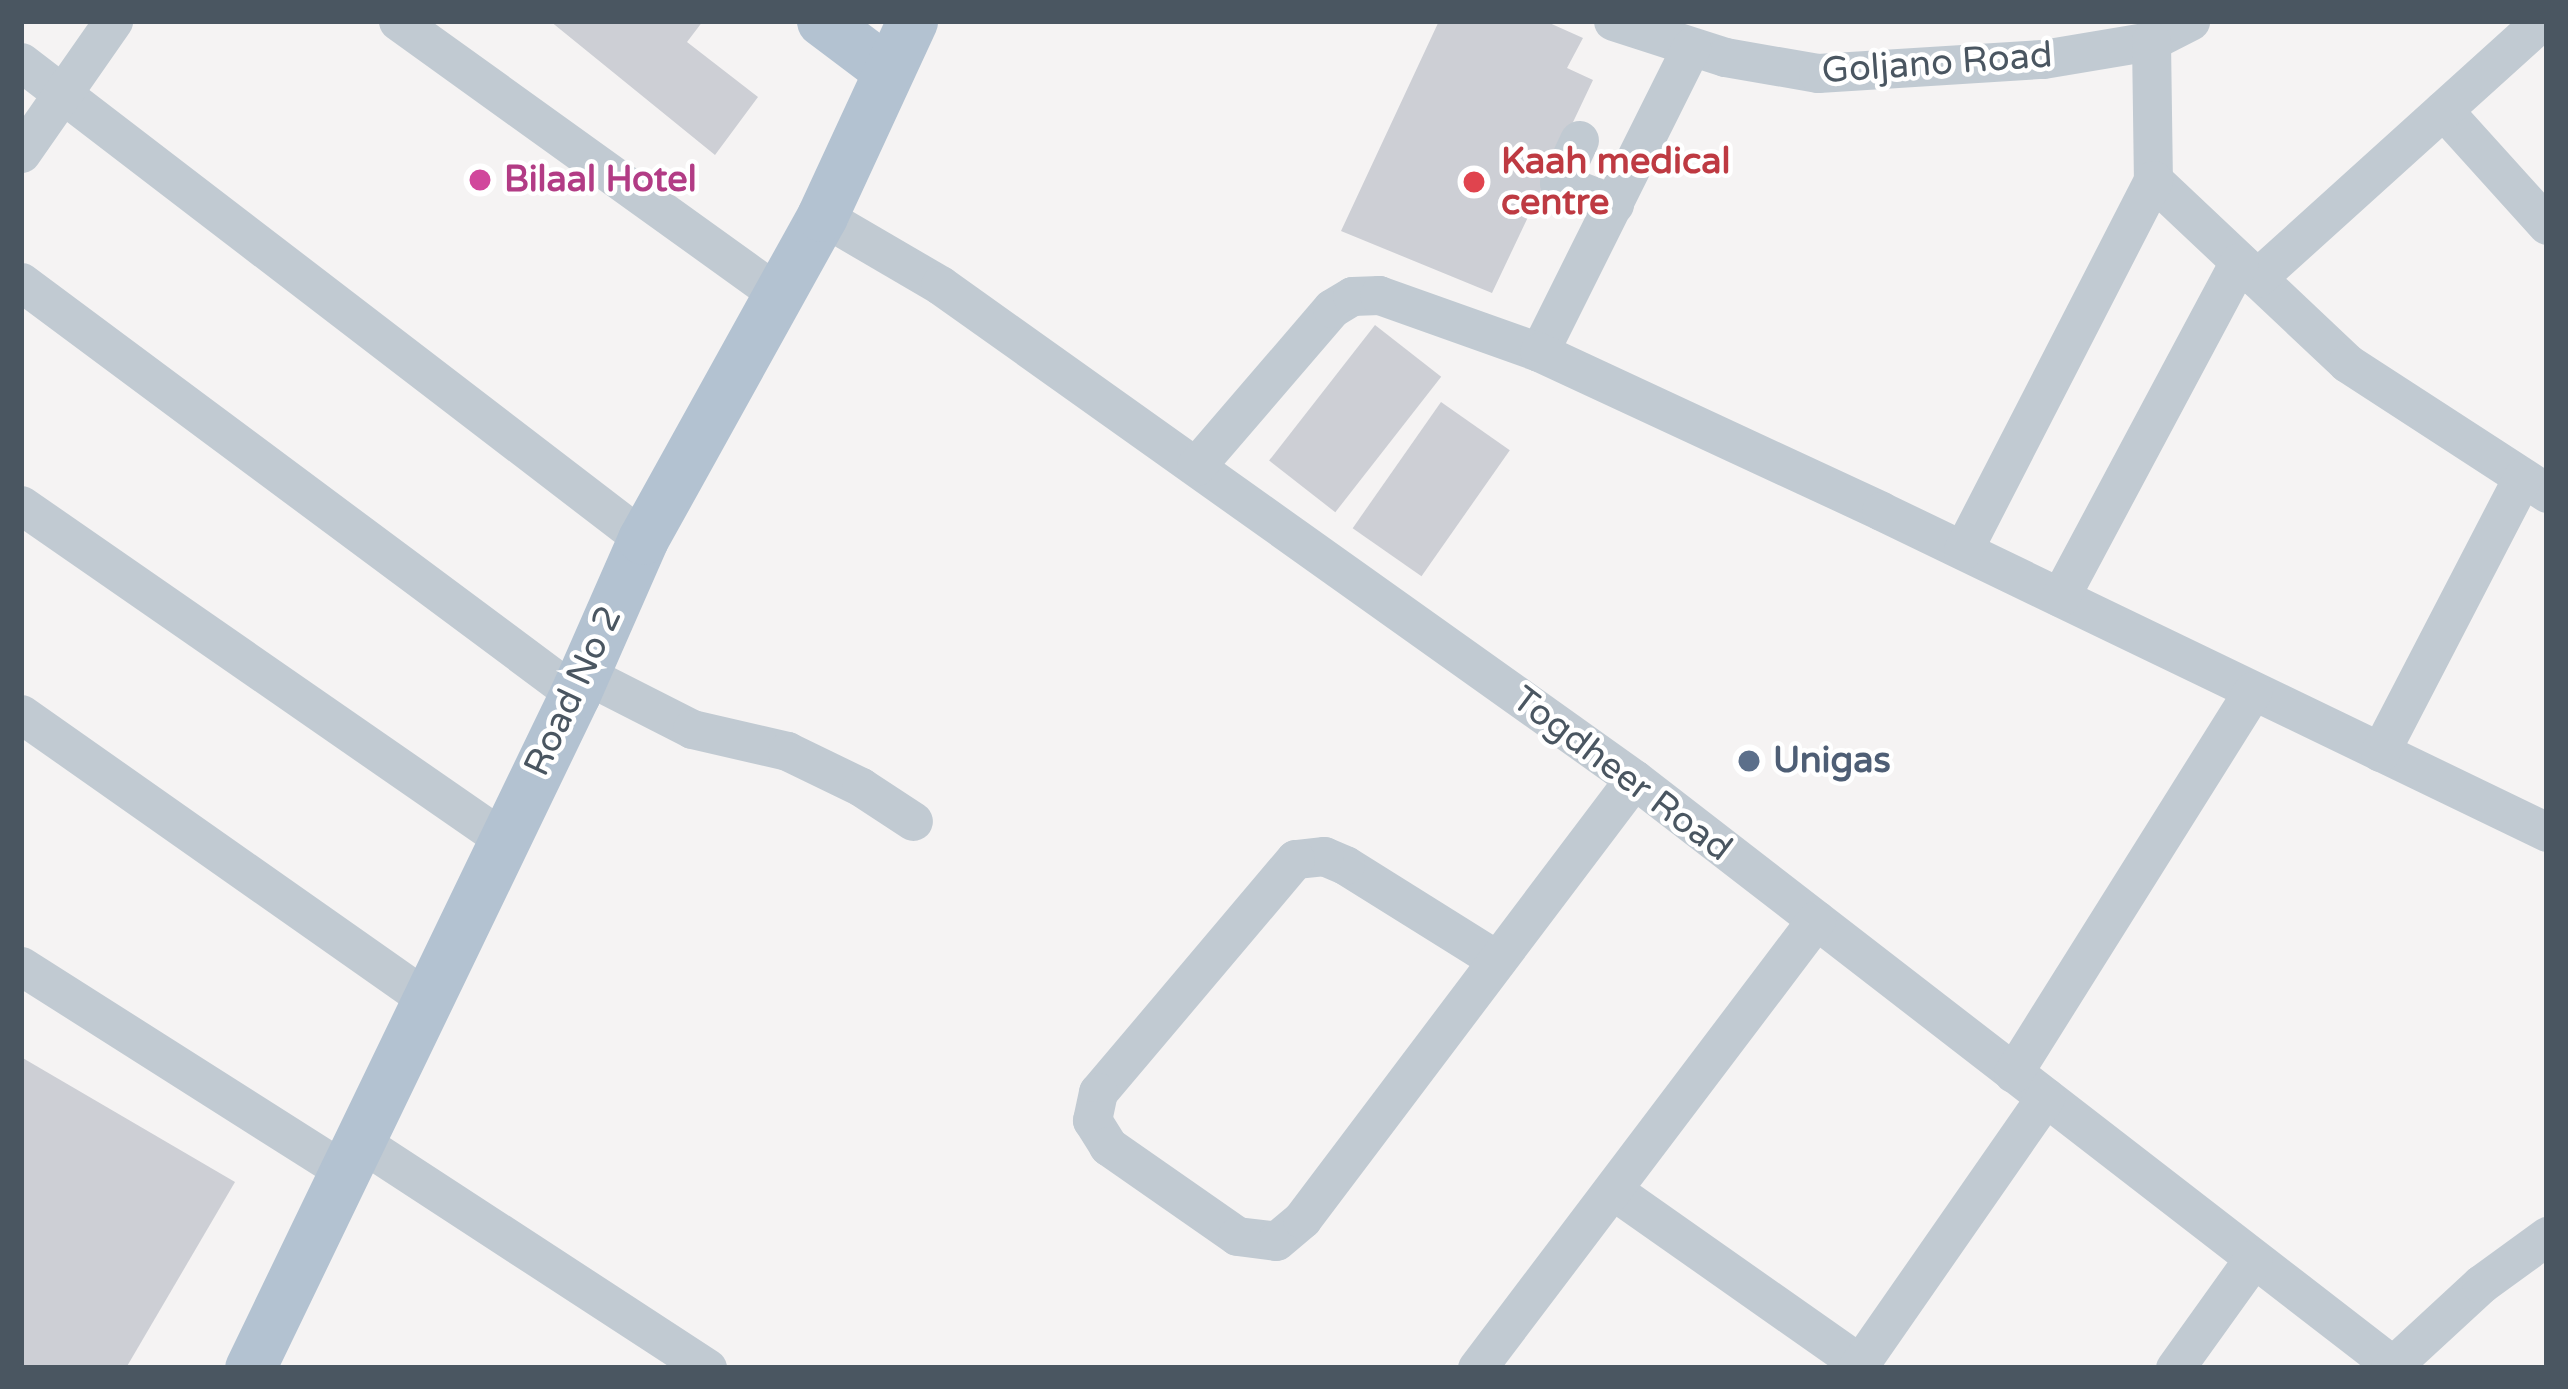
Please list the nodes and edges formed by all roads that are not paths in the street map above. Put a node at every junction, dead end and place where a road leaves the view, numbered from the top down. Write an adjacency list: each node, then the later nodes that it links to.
1 (113, 21): 12 (street)
2 (398, 21): 22 (street)
3 (822, 21): 11 (main road)
4 (911, 21): 11 (main road, Road No 2)
5 (1613, 21): 9 (street, Goljano Road)
6 (2190, 21): 8 (street, Goljano Road)
7 (2539, 28): 13 (street)
8 (2151, 40): 9 (street, Goljano Road); 16 (street)
9 (1691, 47): 17 (street)
10 (21, 62): 12 (street)
11 (887, 70): 18 (main road, Road No 2)
12 (62, 93): 15 (street); 27 (street)
13 (2443, 110): 19 (street); 20 (street)
14 (1579, 140): 17 (street)
15 (21, 153)
16 (2153, 180): 20 (street); 28 (street)
17 (1614, 204): 23 (street)
18 (822, 216): 22 (main road, Road No 2); 24 (street, Togdheer Road)
19 (2547, 225)
20 (2248, 270): 25 (street); 29 (street)
21 (21, 282): 30 (street)
22 (781, 296): 27 (main road, Road No 2)
23 (1539, 352): 24 (street); 28 (street)
24 (1196, 466): 34 (street, Togdheer Road)
25 (2535, 486): 33 (street)
26 (21, 505): 37 (street)
27 (643, 539): 30 (main road, Road No 2)
28 (1963, 550): 29 (street)
29 (2060, 597): 31 (street)
30 (579, 684): 35 (street); 37 (main road, Road No 2)
31 (2253, 691): 33 (street); 42 (street)
32 (21, 714): 41 (street)
33 (2380, 752): 36 (street)
34 (1634, 779): 38 (street, Togdheer Road); 39 (street)
35 (913, 821)
36 (2547, 832)
37 (503, 839): 41 (main road, Road No 2)
38 (1816, 920): 42 (street, Togdheer Road); 45 (street)
39 (1497, 960): 39 (street)
40 (21, 966): 44 (street)
41 (425, 998): 44 (main road, Road No 2)
42 (2013, 1072): 43 (street, Togdheer Road)
43 (2045, 1097): 47 (street, Togdheer Road); 48 (street)
44 (352, 1156): 50 (main road, Road No 2); 51 (street)
45 (1614, 1191): 48 (street); 52 (street)
46 (2547, 1236): 49 (street)
47 (2253, 1259): 49 (street, Togdheer Road); 53 (street)
48 (1859, 1366)
49 (2392, 1367)
50 (250, 1368)
51 (706, 1368)
52 (1477, 1368)
53 (2175, 1368)

